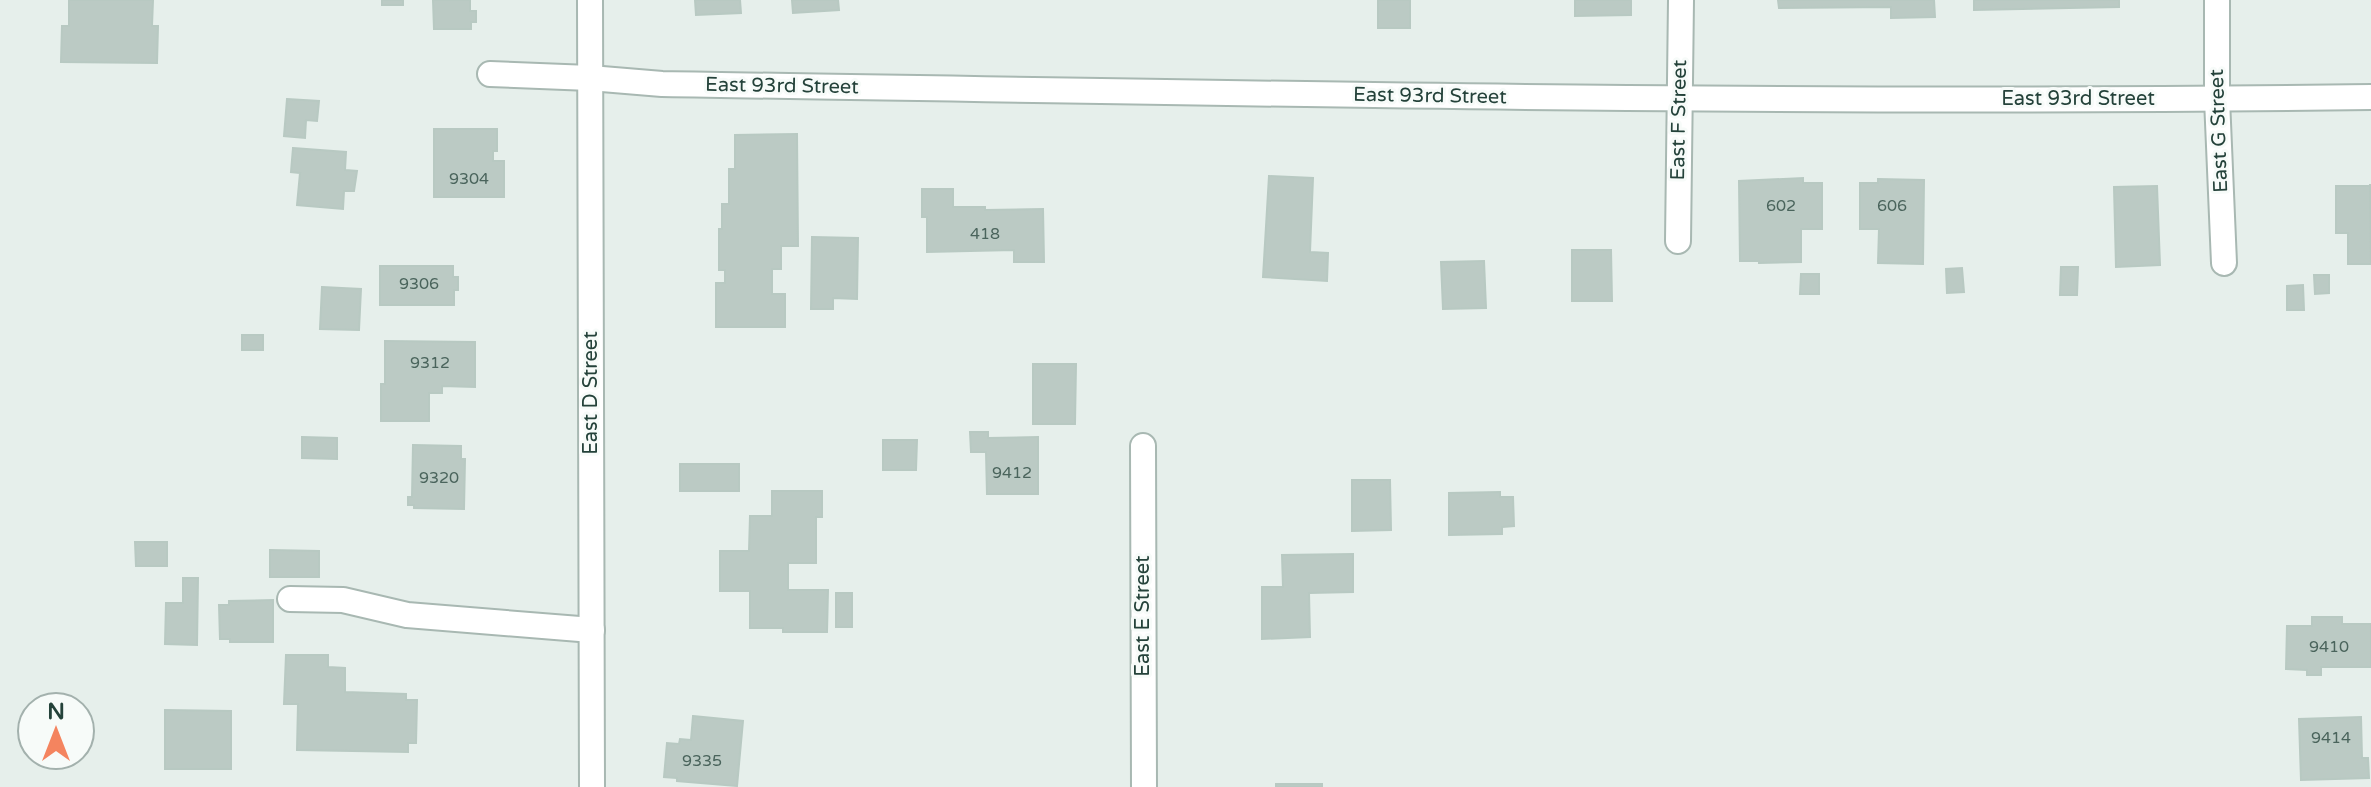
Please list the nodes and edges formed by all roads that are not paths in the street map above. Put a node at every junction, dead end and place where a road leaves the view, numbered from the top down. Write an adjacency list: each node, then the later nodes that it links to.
1 (590, 0): 5 (street, East D Street)
2 (1681, 0): 7 (street, East F Street)
3 (2217, 0): 8 (street, East G Street)
4 (490, 74): 5 (street, East 93rd Street)
5 (590, 78): 7 (street, East 93rd Street); 13 (street, East D Street)
6 (2371, 97): 8 (street, East 93rd Street)
7 (1678, 99): 8 (street, East 93rd Street); 9 (street, East F Street)
8 (2217, 99): 10 (street, East G Street)
9 (1678, 241)
10 (2224, 263)
11 (1143, 446): 15 (street, East E Street)
12 (290, 599): 13 (street)
13 (592, 630): 14 (street, East D Street)
14 (592, 787)
15 (1144, 787)

